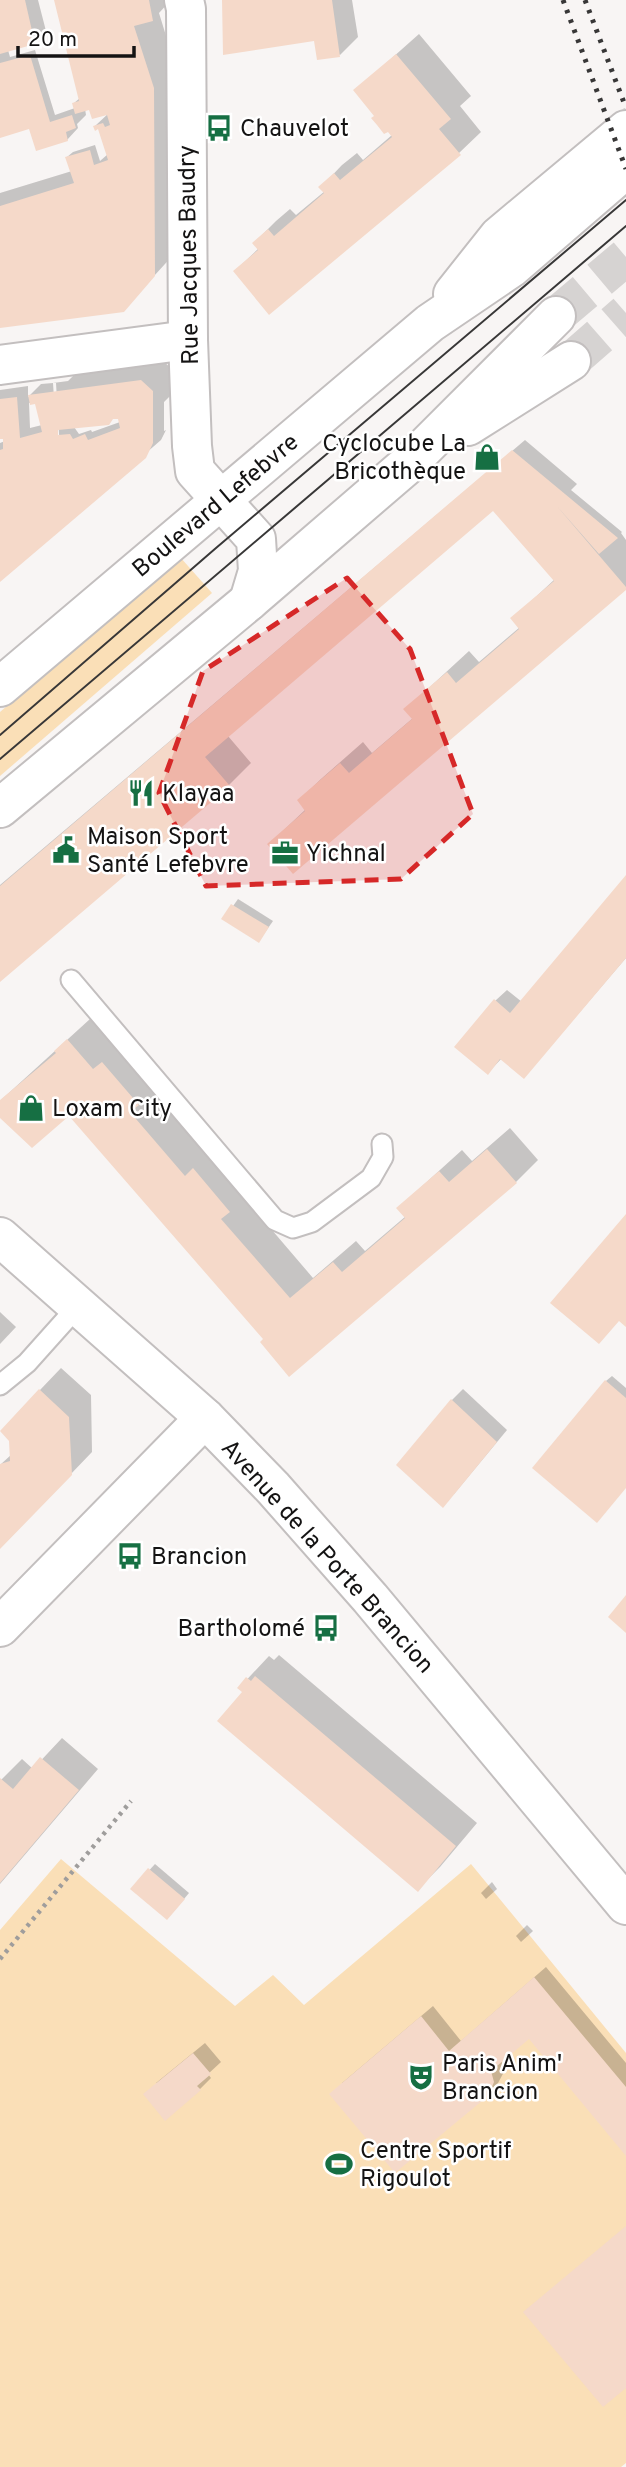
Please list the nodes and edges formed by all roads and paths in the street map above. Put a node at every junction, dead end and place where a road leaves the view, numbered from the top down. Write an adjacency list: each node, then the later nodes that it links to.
1 (184, 0): 6 (main road, Rue Jacques Baudry)
2 (626, 130): 5 (main road, Boulevard Lefebvre)
3 (626, 169): 5 (main road, Boulevard Lefebvre)
4 (556, 316): 9 (main road)
5 (430, 323): 10 (main road, Boulevard Lefebvre)
6 (188, 340): 8 (main road); 10 (main road, Rue Jacques Baudry)
7 (571, 360): 9 (main road)
8 (0, 365)
9 (407, 465): 11 (main road)
10 (220, 501): 11 (main road, Rue Jacques Baudry); 12 (main road, Boulevard Lefebvre)
11 (249, 601): 13 (main road)
12 (0, 687)
13 (0, 808)
14 (71, 981): 15 (lane)
15 (382, 1144)
16 (0, 1237): 17 (main road, Avenue de la Porte Brancion)
17 (78, 1306): 18 (lane); 19 (main road, Avenue de la Porte Brancion)
18 (0, 1385)
19 (205, 1418): 20 (main road); 22 (main road, Avenue de la Porte Brancion)
20 (0, 1627)
21 (131, 1801): 23 (path)
22 (626, 1905)
23 (0, 1959)

